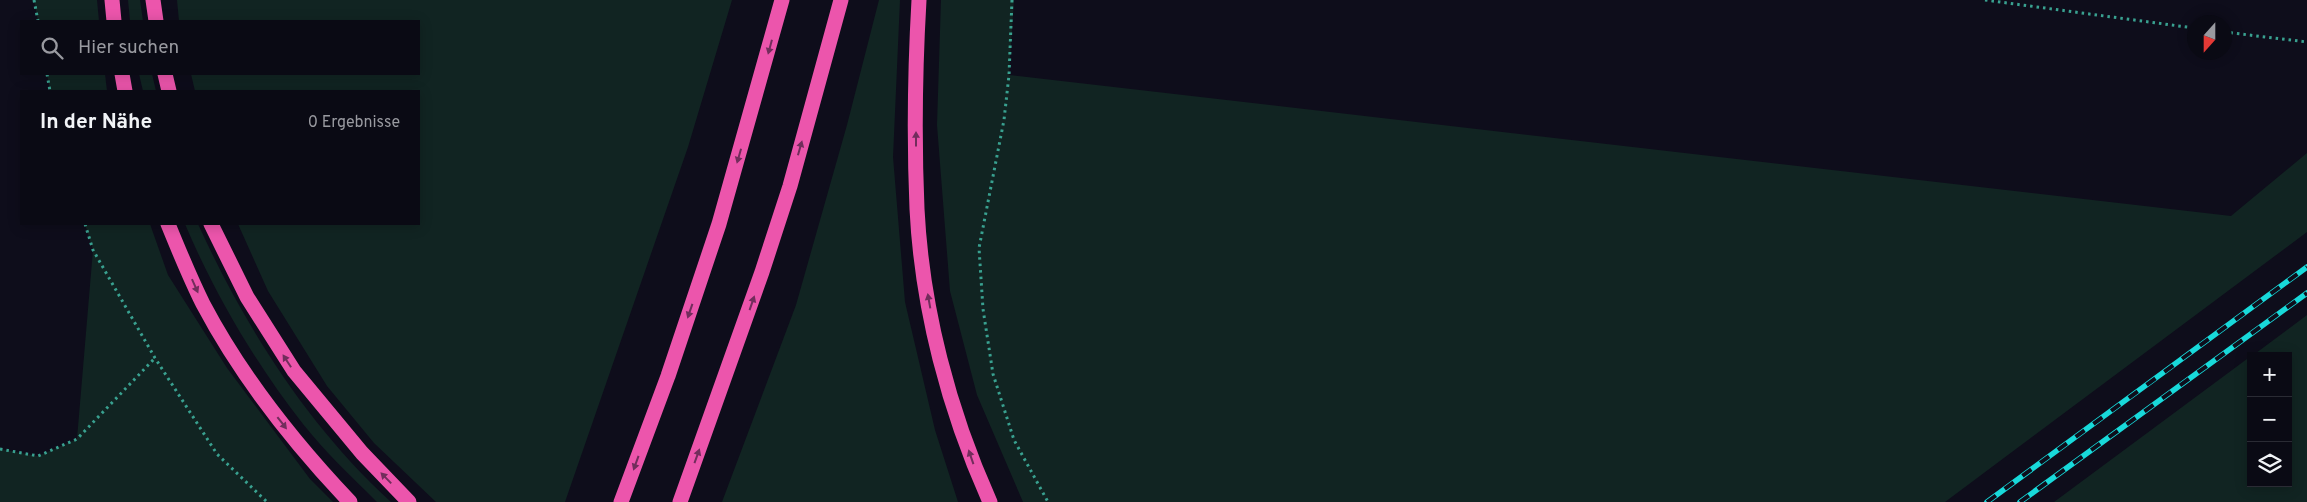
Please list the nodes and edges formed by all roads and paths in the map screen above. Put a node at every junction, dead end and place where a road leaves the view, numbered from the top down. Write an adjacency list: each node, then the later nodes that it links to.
1 (34, 0): 9 (path)
2 (112, 0): 10 (highway)
3 (153, 0): 11 (highway)
4 (782, 0): 29 (highway, one-way to 29)
5 (841, 0): 30 (highway, one-way to 5)
6 (919, 0): 31 (highway, one-way to 6)
7 (1012, 0): 32 (path)
8 (1984, 0): 12 (path)
9 (38, 20)
10 (114, 20)
11 (156, 20)
12 (2187, 27)
13 (2232, 33): 14 (path)
14 (2307, 42)
15 (47, 75): 18 (path)
16 (122, 75): 19 (highway)
17 (165, 75): 20 (highway)
18 (50, 90)
19 (125, 90)
20 (169, 90)
21 (86, 225): 24 (path)
22 (168, 225): 27 (highway, one-way to 27)
23 (211, 225): 28 (highway, one-way to 23)
24 (155, 358): 25 (path); 26 (path)
25 (0, 449)
26 (267, 502)
27 (350, 502)
28 (409, 502)
29 (622, 502)
30 (680, 502)
31 (990, 502)
32 (1048, 502)

